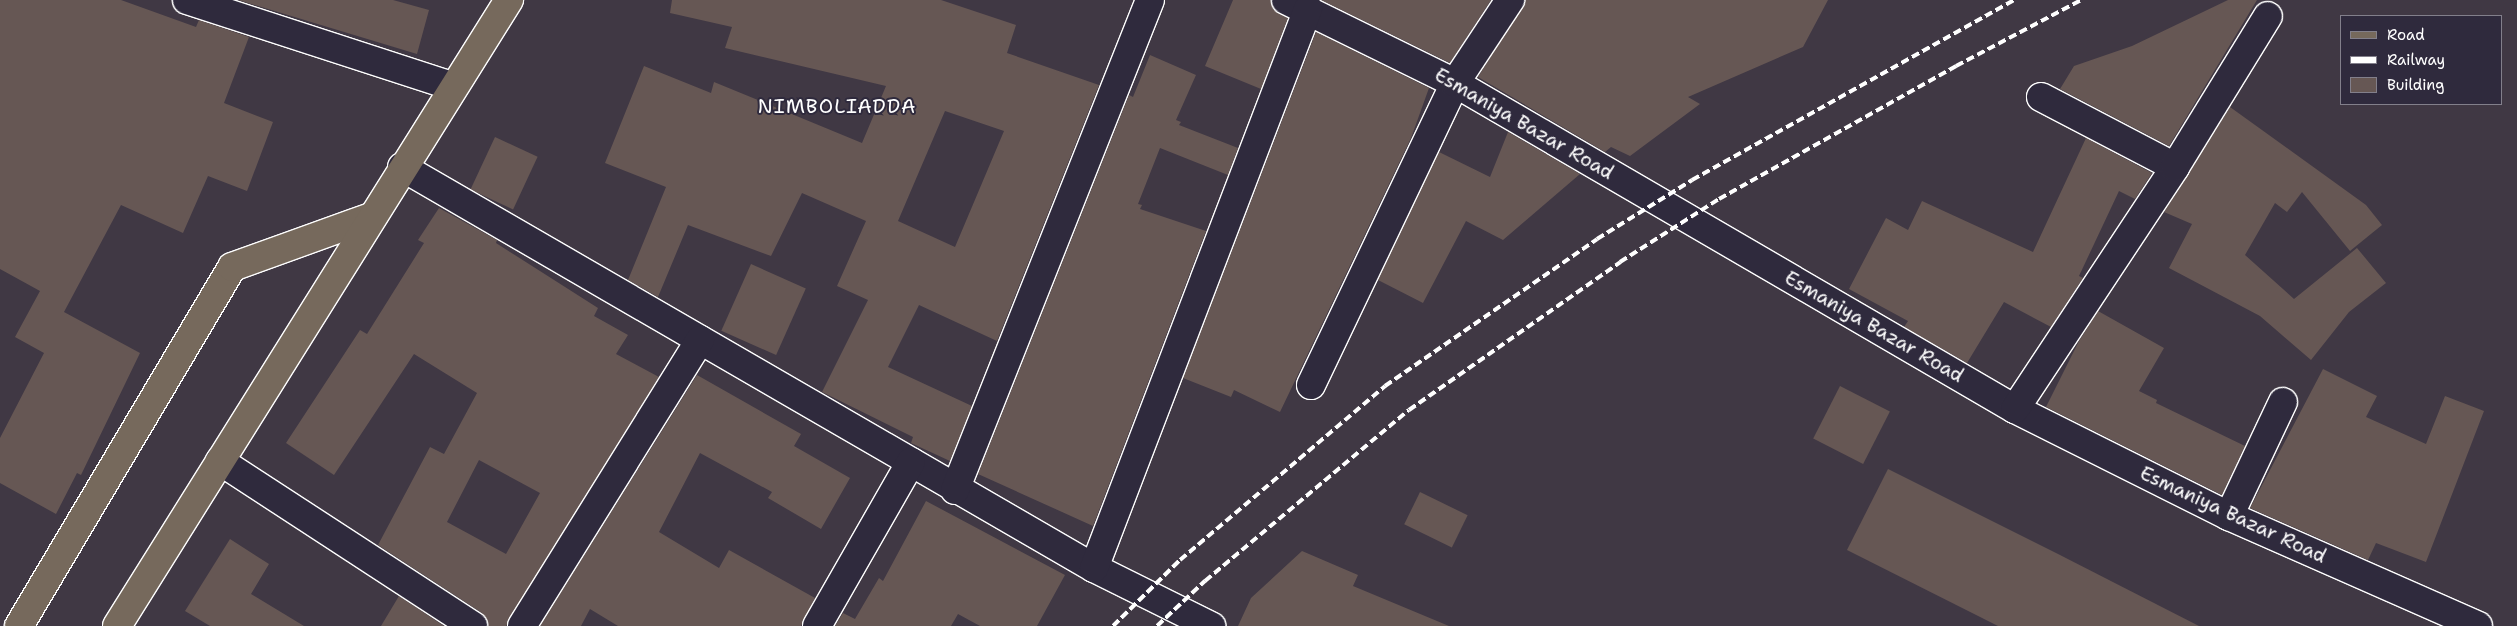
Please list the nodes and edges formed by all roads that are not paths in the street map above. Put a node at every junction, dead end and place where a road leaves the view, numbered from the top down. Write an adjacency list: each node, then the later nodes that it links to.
1 (187, 0): 8 (street)
2 (509, 0): 8 (main road)
3 (1150, 0): 19 (street)
4 (1510, 0): 7 (street)
5 (1297, 5): 7 (street, Esmaniya Bazar Road); 21 (street)
6 (2268, 16): 11 (street)
7 (1455, 83): 14 (street); 16 (street, Esmaniya Bazar Road)
8 (452, 86): 10 (main road)
9 (2041, 97): 11 (street)
10 (402, 167): 12 (main road); 13 (street)
11 (2175, 167): 16 (street)
12 (371, 217): 17 (main road); 22 (main road)
13 (700, 340): 18 (street); 25 (street)
14 (1311, 385)
15 (2283, 402): 20 (street)
16 (2015, 409): 20 (street, Esmaniya Bazar Road)
17 (220, 461): 23 (main road); 24 (street)
18 (911, 462): 19 (street); 26 (street)
19 (955, 490): 21 (street)
20 (2229, 516): 28 (street, Esmaniya Bazar Road)
21 (1094, 568): 27 (street)
22 (19, 626)
23 (117, 626)
24 (473, 626)
25 (522, 626)
26 (817, 626)
27 (1211, 626)
28 (2478, 626)

